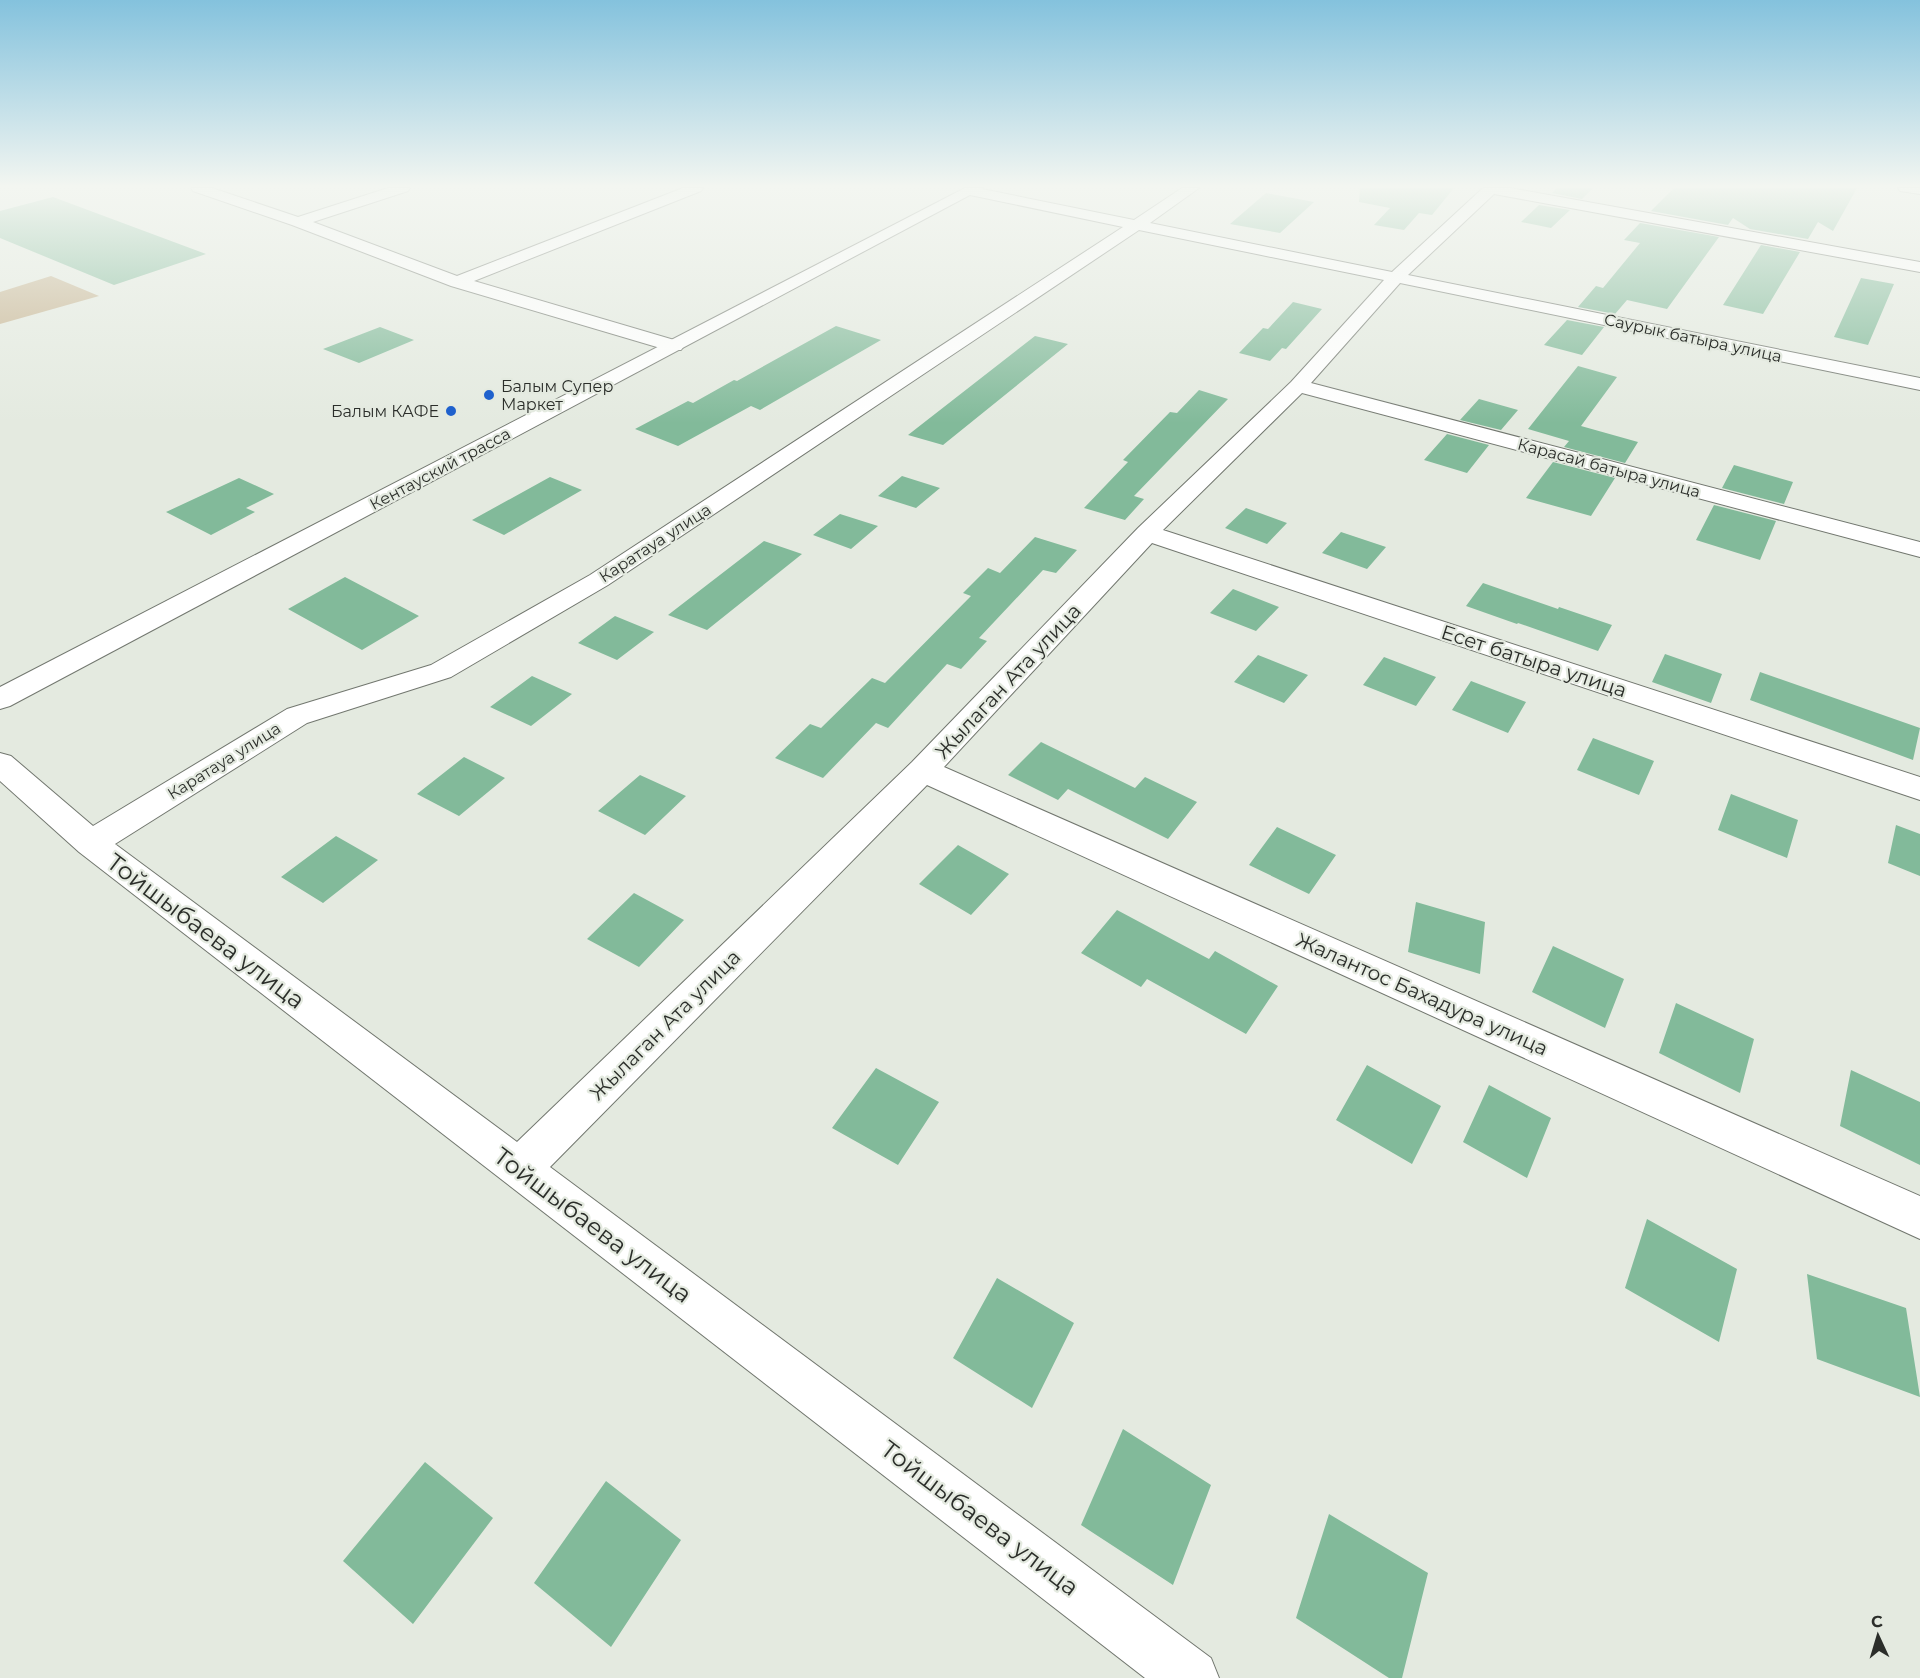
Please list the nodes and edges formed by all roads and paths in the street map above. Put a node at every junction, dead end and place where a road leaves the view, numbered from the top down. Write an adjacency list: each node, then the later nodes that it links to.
1 (415, 266): 8 (street)
2 (497, 266): 8 (street)
3 (826, 266): 9 (street, Кентауский трасса)
4 (1074, 266): 18 (street, Каратауа улица)
5 (1343, 266): 7 (street, Саурык батыра улица)
6 (1408, 266): 7 (street, Жылаган Ата улица)
7 (1396, 277): 10 (street, Саурык батыра улица); 11 (street, Жылаган Ата улица)
8 (457, 282): 9 (street)
9 (674, 346): 14 (street, Кентауский трасса)
10 (1920, 384)
11 (1298, 386): 12 (street, Жылаган Ата улица); 13 (street, Карасай батыра улица)
12 (1147, 534): 16 (street, Жылаган Ата улица); 17 (street, Есет батыра улица)
13 (1920, 550)
14 (0, 699)
15 (0, 764): 18 (street, Тойшыбаева улица)
16 (923, 770): 19 (street, Жылаган Ата улица); 20 (street, Жалантос Бахадура улица)
17 (1920, 789)
18 (91, 843): 19 (street, Тойшыбаева улица)
19 (519, 1169): 21 (street, Тойшыбаева улица)
20 (1920, 1218)
21 (1191, 1678)

